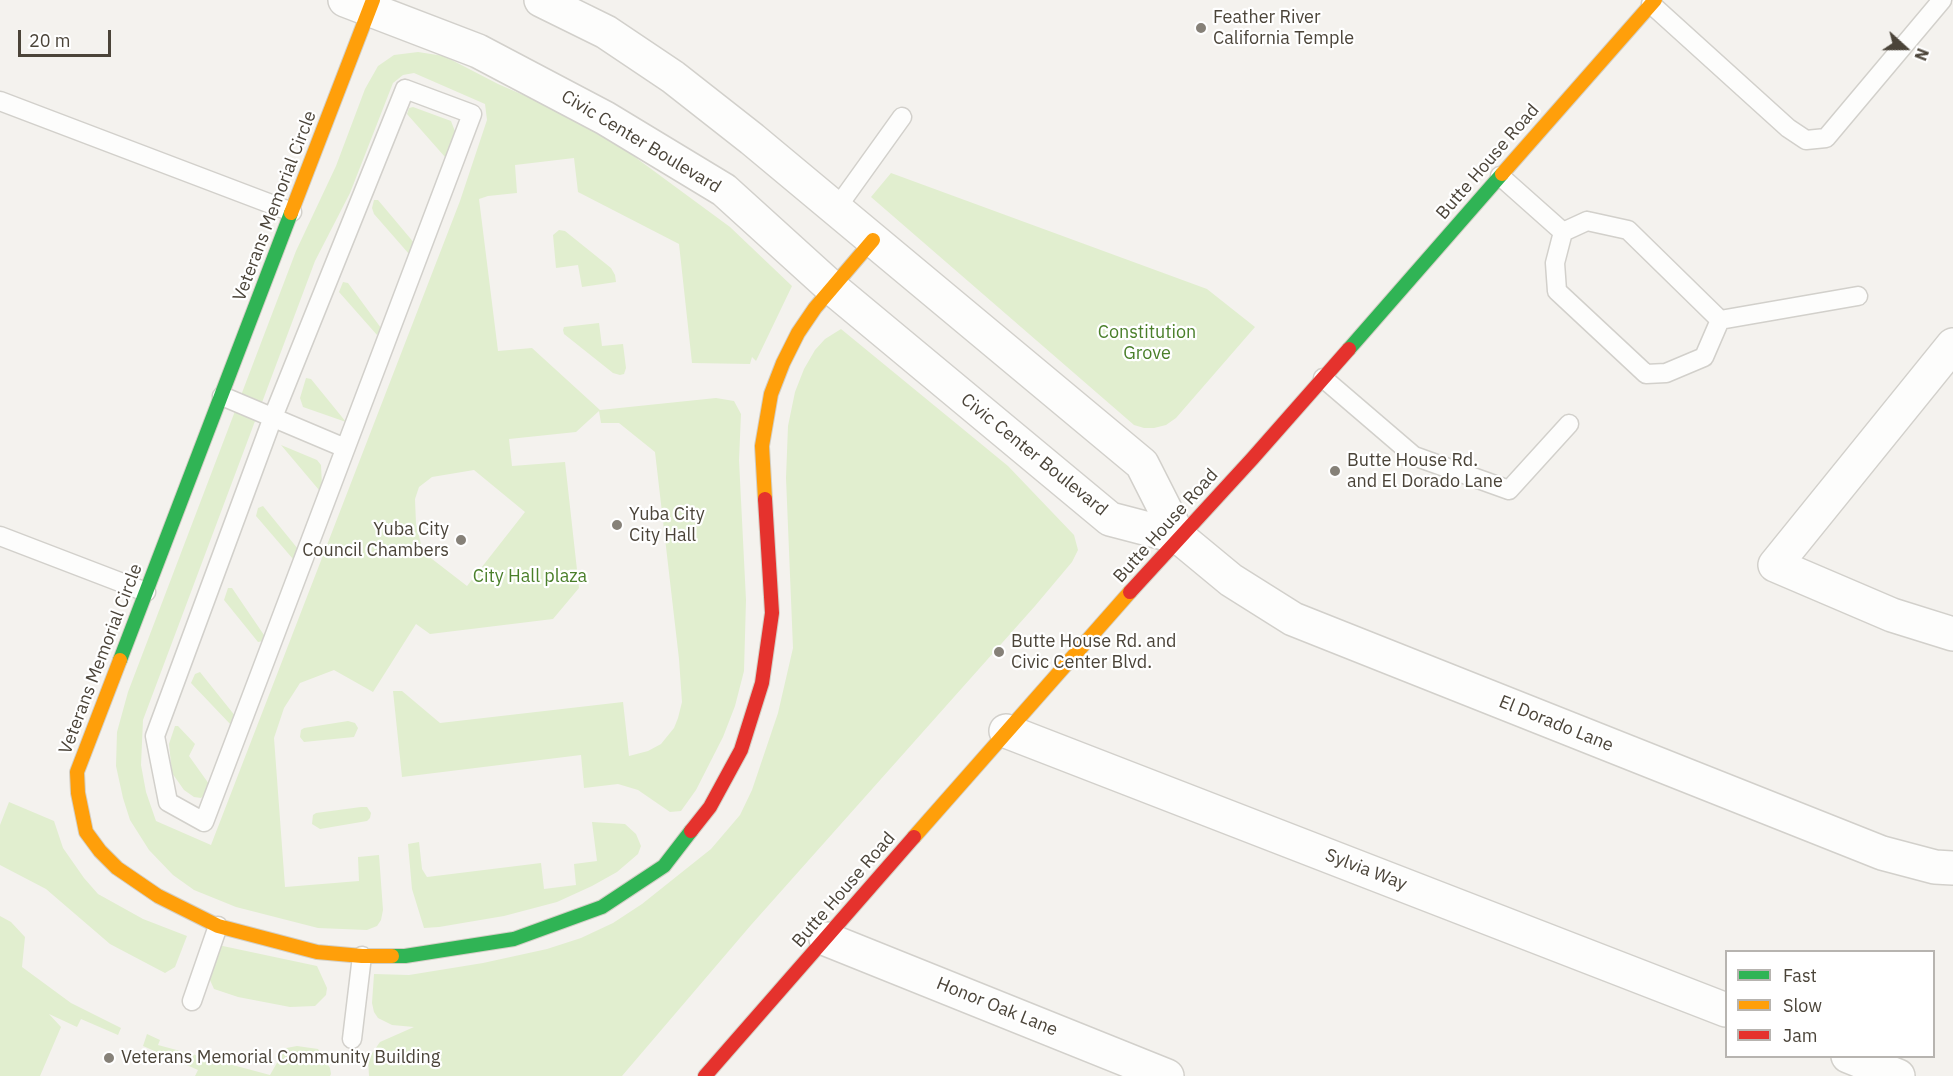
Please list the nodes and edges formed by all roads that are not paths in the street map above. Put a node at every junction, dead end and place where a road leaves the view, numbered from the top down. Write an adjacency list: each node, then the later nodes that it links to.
1 (542, 0): 8 (street)
2 (1942, 0): 3 (lane)
3 (1653, 2): 7 (street, Butte House Road)
4 (363, 3): 9 (street, Veterans Memorial Circle); 12 (street, Civic Center Boulevard)
5 (0, 101): 9 (lane)
6 (902, 117): 8 (lane)
7 (1500, 176): 10 (lane); 16 (street, Butte House Road)
8 (836, 209): 11 (street)
9 (292, 212): 17 (street, Veterans Memorial Circle)
10 (1563, 232): 14 (lane); 14 (lane)
11 (873, 240): 12 (street, Veterans Memorial Circle); 22 (street)
12 (832, 288): 22 (street, Civic Center Boulevard); 29 (street, Veterans Memorial Circle)
13 (1858, 297): 14 (lane)
14 (1720, 320)
15 (1953, 345): 24 (street)
16 (1323, 378): 19 (lane); 22 (street, Butte House Road)
17 (222, 396): 18 (lane); 23 (street, Veterans Memorial Circle)
18 (273, 417): 20 (lane); 20 (lane); 20 (lane)
19 (1569, 424)
20 (345, 448)
21 (0, 536): 23 (lane)
22 (1179, 537): 25 (street, Butte House Road); 26 (street, El Dorado Lane)
23 (146, 592): 27 (street, Veterans Memorial Circle)
24 (1953, 634)
25 (1006, 731): 28 (street, Butte House Road); 31 (street, Sylvia Way)
26 (1953, 868)
27 (218, 926): 29 (street, Veterans Memorial Circle); 30 (lane)
28 (826, 939): 34 (street, Butte House Road); 35 (street, Honor Oak Lane)
29 (362, 956): 32 (lane)
30 (192, 1001)
31 (1725, 1010)
32 (352, 1039)
33 (1853, 1058): 36 (street)
34 (705, 1076)
35 (1167, 1076)
36 (1898, 1076)

